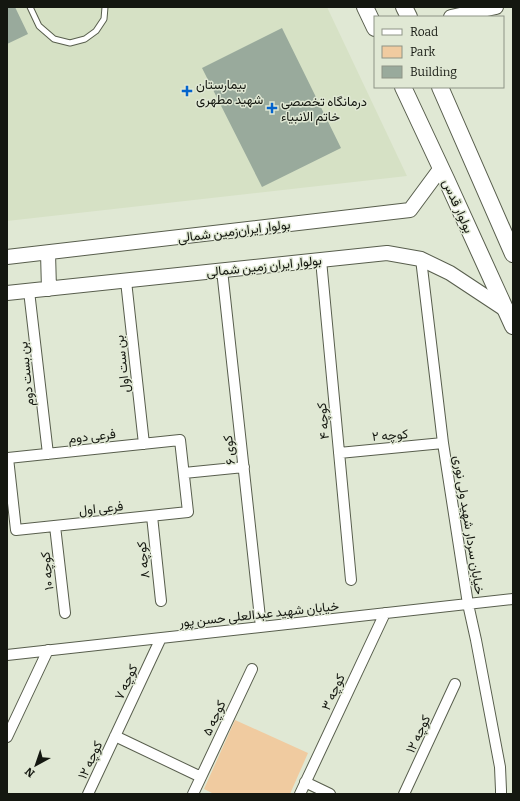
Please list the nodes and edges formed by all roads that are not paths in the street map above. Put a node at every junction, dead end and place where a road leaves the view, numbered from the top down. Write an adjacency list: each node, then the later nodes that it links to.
1 (30, 7): 2 (lane)
2 (105, 7)
3 (365, 7): 6 (main road)
4 (496, 7): 5 (street)
5 (456, 16)
6 (374, 26)
7 (403, 88): 9 (main road, بولوار قدس)
8 (440, 88): 11 (main road)
9 (441, 168): 10 (street, بولوار ایران‌زمین شمالی); 20 (main road, بولوار قدس)
10 (48, 252): 12 (street, بولوار ایران‌زمین شمالی); 17 (street)
11 (513, 254)
12 (7, 257)
13 (421, 259): 14 (street, بولوار ایران زمین شمالی); 20 (street, بولوار ایران زمین شمالی); 22 (street, خیابان سردار شهید ولی نوری)
14 (321, 260): 15 (street, بولوار ایران زمین شمالی); 24 (street, کوچه ۴)
15 (222, 270): 16 (street, بولوار ایران زمین شمالی); 26 (street, کوی ۶)
16 (126, 281): 17 (street, بولوار ایران زمین شمالی); 23 (street, بن ست اول)
17 (49, 289): 18 (street, بولوار ایران زمین شمالی)
18 (29, 291): 19 (street, بولوار ایران زمین شمالی); 25 (street, بن بست دوم)
19 (7, 293)
20 (506, 310): 21 (main road, بولوار قدس)
21 (513, 326)
22 (443, 443): 24 (street, کوچه ۲); 34 (street, خیابان سردار شهید ولی نوری)
23 (144, 444): 25 (street, فرعی دوم); 27 (street, فرعی دوم)
24 (339, 452): 31 (street, کوچه ۴)
25 (48, 454): 28 (street, فرعی دوم)
26 (244, 467): 27 (street); 37 (street, کوی ۶)
27 (184, 473): 29 (street, فرعی اول)
28 (10, 492): 30 (street, فرعی اول)
29 (152, 516): 30 (street, فرعی اول); 33 (street, کوچه ۸)
30 (55, 526): 35 (street, کوچه ۱۰)
31 (351, 580)
32 (513, 599): 34 (street, خیابان شهید عبدالعلی حسن پور)
33 (161, 601)
34 (468, 604): 36 (street, خیابان شهید عبدالعلی حسن پور); 52 (street, خیابان سردار شهید ولی نوری)
35 (65, 613)
36 (385, 613): 37 (street, خیابان شهید عبدالعلی حسن پور); 46 (street, کوچه ۳)
37 (261, 627): 38 (street, خیابان شهید عبدالعلی حسن پور)
38 (161, 638): 39 (street, خیابان شهید عبدالعلی حسن پور); 43 (street, کوچه ۷)
39 (48, 650): 40 (street, خیابان شهید عبدالعلی حسن پور); 44 (street)
40 (7, 655)
41 (252, 669): 45 (street, کوچه ۵)
42 (455, 684): 51 (street, کوچه ۱۲)
43 (115, 736): 45 (street); 47 (street, کوچه ۱۲)
44 (7, 737)
45 (201, 777): 48 (street)
46 (306, 782): 49 (street, کوچه ۳); 50 (street)
47 (88, 794)
48 (193, 794)
49 (300, 794)
50 (330, 794)
51 (404, 794)
52 (501, 794)

